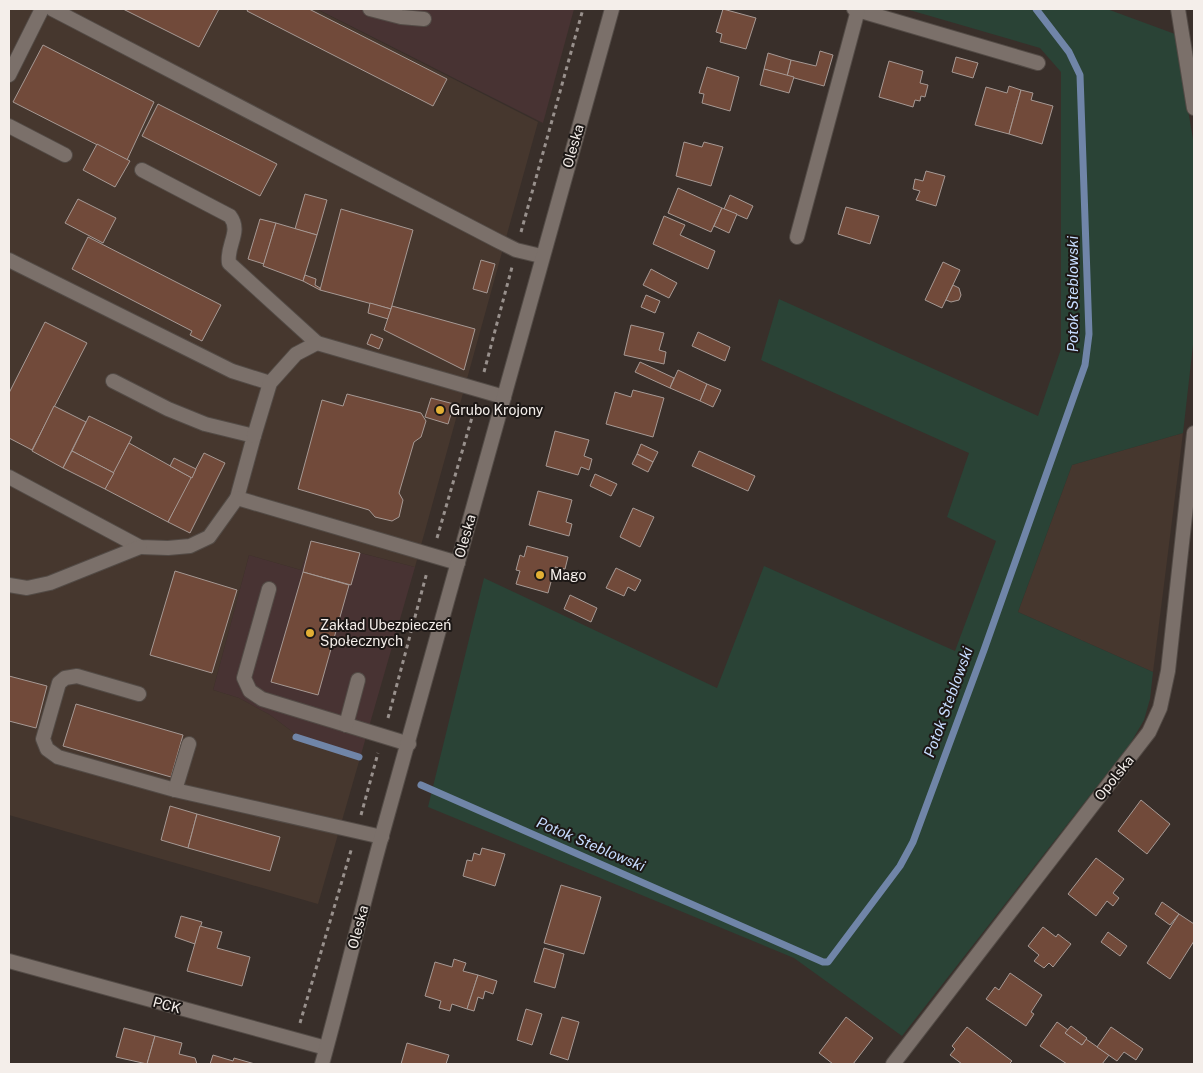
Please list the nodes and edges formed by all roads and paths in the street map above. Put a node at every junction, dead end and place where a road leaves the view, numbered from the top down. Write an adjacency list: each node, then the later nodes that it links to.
1 (42, 9): 10 (street)
2 (52, 9): 17 (street)
3 (370, 9): 8 (street)
4 (583, 9): 15 (path)
5 (612, 9): 17 (street, Oleska)
6 (856, 9): 9 (street); 16 (street)
7 (1178, 9): 11 (street)
8 (424, 19)
9 (1038, 62)
10 (9, 75)
11 (1194, 108)
12 (9, 126): 13 (street)
13 (65, 155)
14 (142, 170): 19 (street)
15 (521, 234)
16 (797, 237)
17 (541, 256): 22 (street, Oleska)
18 (9, 260): 21 (street)
19 (317, 343): 21 (street); 22 (street)
20 (114, 381): 24 (street)
21 (270, 382): 24 (street)
22 (504, 397): 28 (street, Oleska)
23 (1194, 433): 45 (street, Opolska)
24 (254, 436): 26 (street)
25 (9, 477): 27 (street)
26 (237, 498): 27 (street); 28 (street)
27 (140, 547): 30 (street)
28 (458, 563): 37 (street, Oleska)
29 (427, 572): 35 (path)
30 (9, 585)
31 (268, 589): 34 (street)
32 (358, 680): 34 (street)
33 (139, 694): 38 (street)
34 (346, 725): 35 (street)
35 (383, 736): 37 (street); 39 (path)
36 (189, 744): 38 (street)
37 (409, 744): 40 (street, Oleska)
38 (175, 790): 39 (street)
39 (357, 830): 40 (street); 42 (path)
40 (382, 837): 43 (street, Oleska)
41 (9, 961): 43 (street, PCK)
42 (300, 1026)
43 (326, 1048): 44 (street, Oleska)
44 (322, 1064)
45 (893, 1064)

